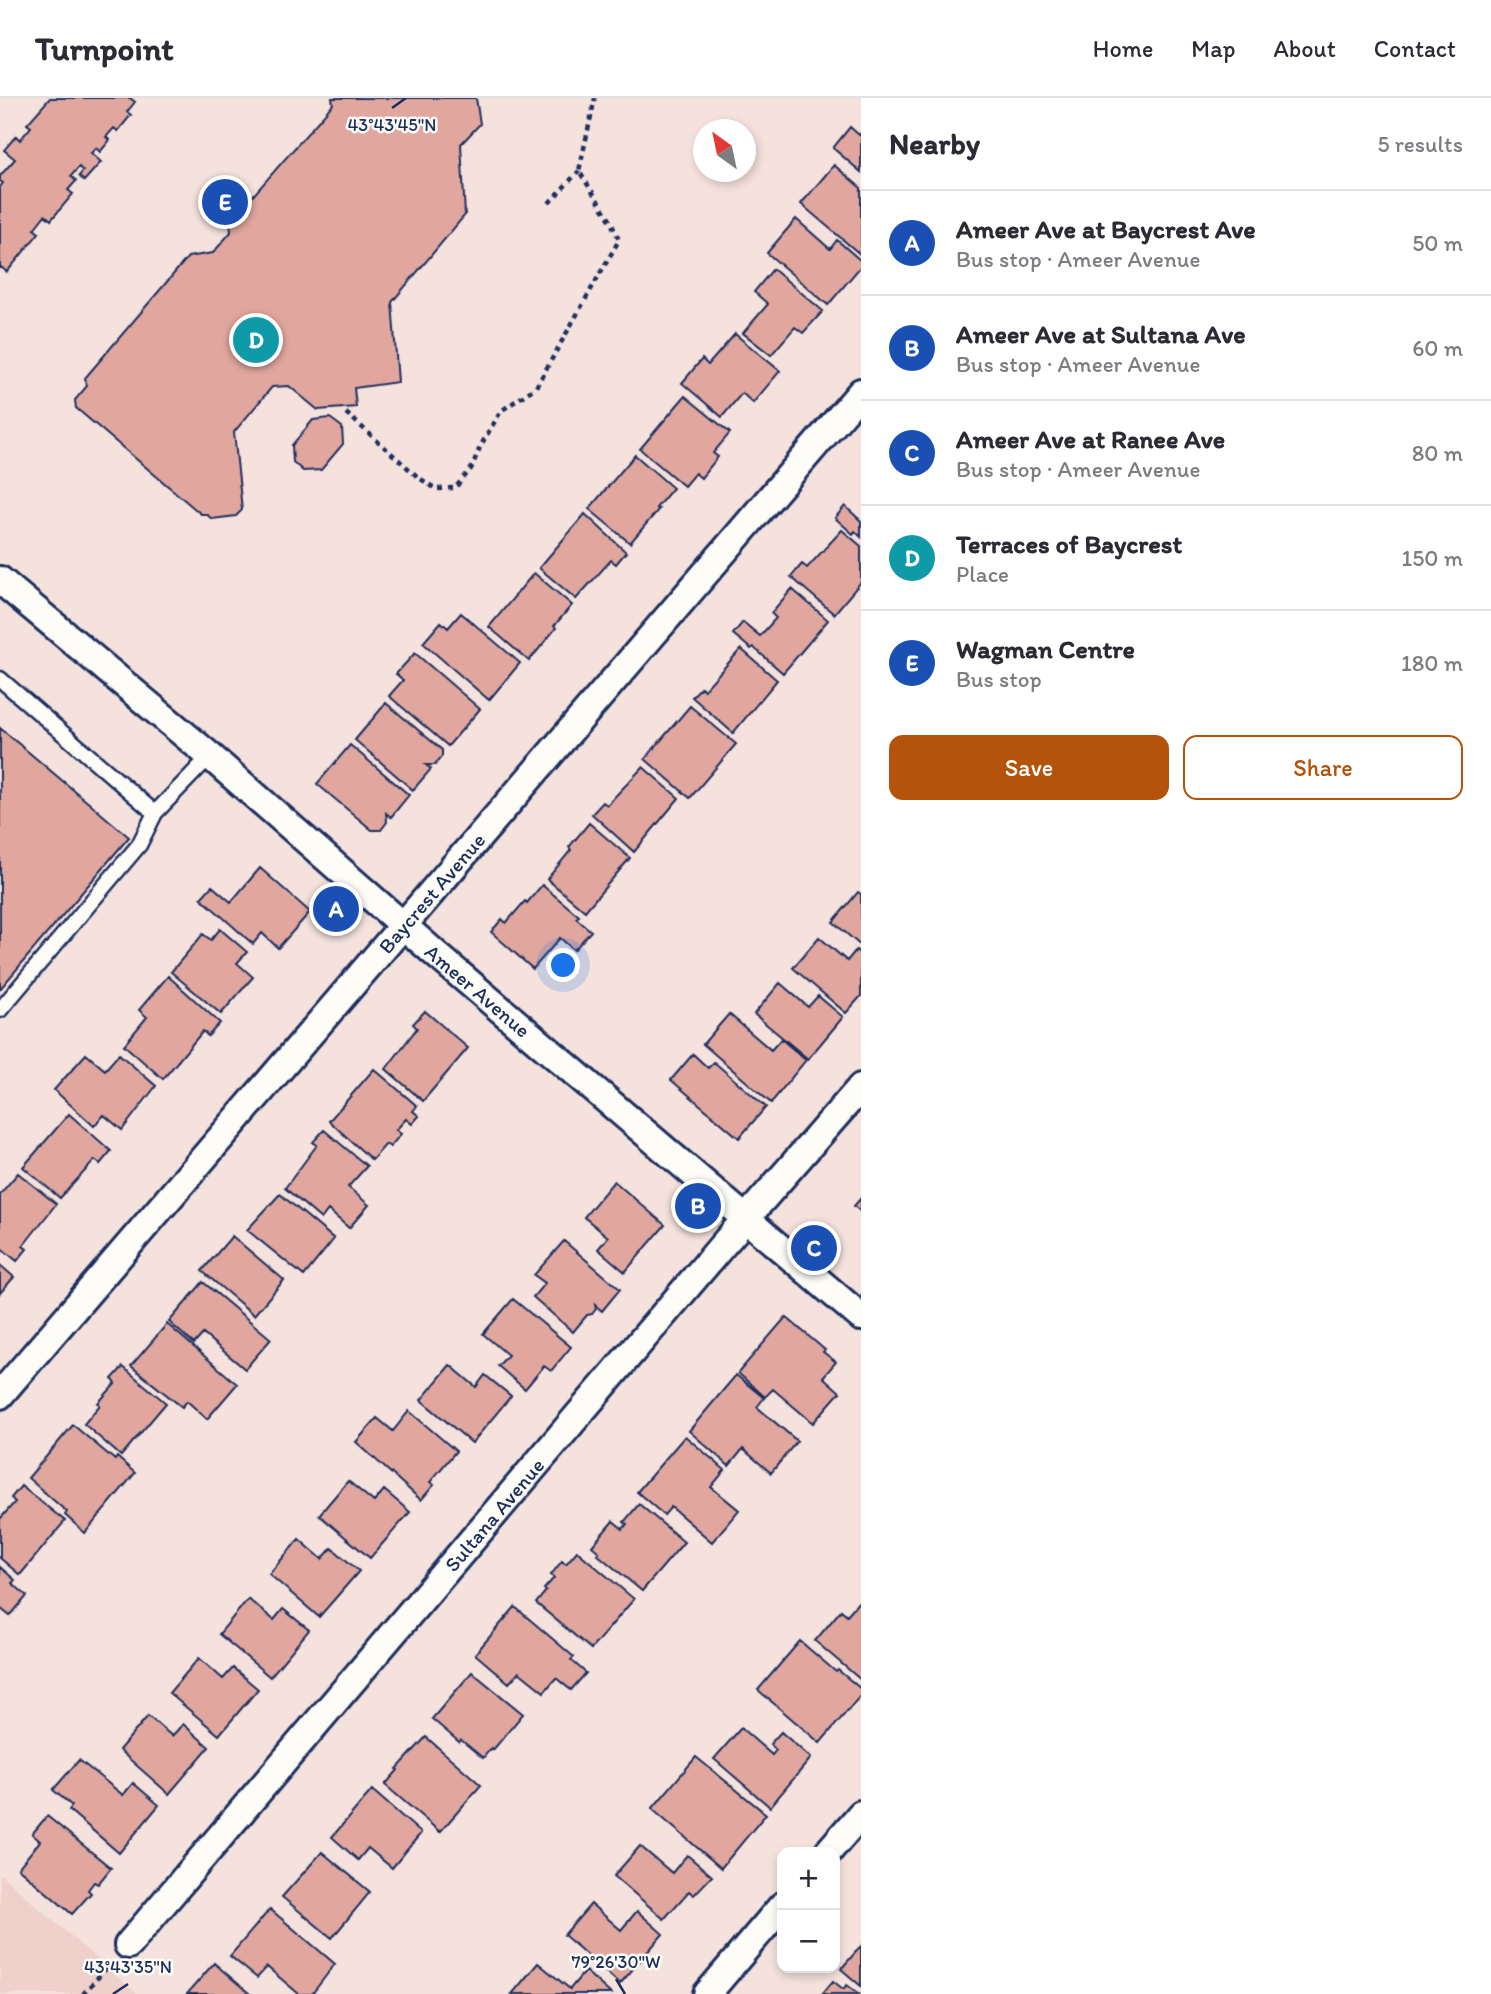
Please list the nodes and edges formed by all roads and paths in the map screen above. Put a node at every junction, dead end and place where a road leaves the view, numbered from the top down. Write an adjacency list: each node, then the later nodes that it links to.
1 (594, 98): 2 (path)
2 (579, 171): 3 (path); 5 (path)
3 (549, 203)
4 (861, 392): 10 (street, Baycrest Avenue)
5 (346, 413)
6 (0, 580): 8 (street, Ameer Avenue)
7 (0, 679): 9 (lane)
8 (210, 756): 9 (lane); 10 (street, Ameer Avenue)
9 (155, 813): 11 (lane)
10 (404, 926): 13 (street, Ameer Avenue); 15 (street, Baycrest Avenue)
11 (0, 1010)
12 (861, 1087): 13 (street, Sultana Avenue)
13 (746, 1219): 14 (street, Ameer Avenue); 19 (street, Sultana Avenue)
14 (861, 1317)
15 (0, 1395)
16 (861, 1814): 17 (street)
17 (832, 1847)
18 (779, 1910): 21 (street)
19 (128, 1945): 20 (path)
20 (83, 1994)
21 (707, 1994)

